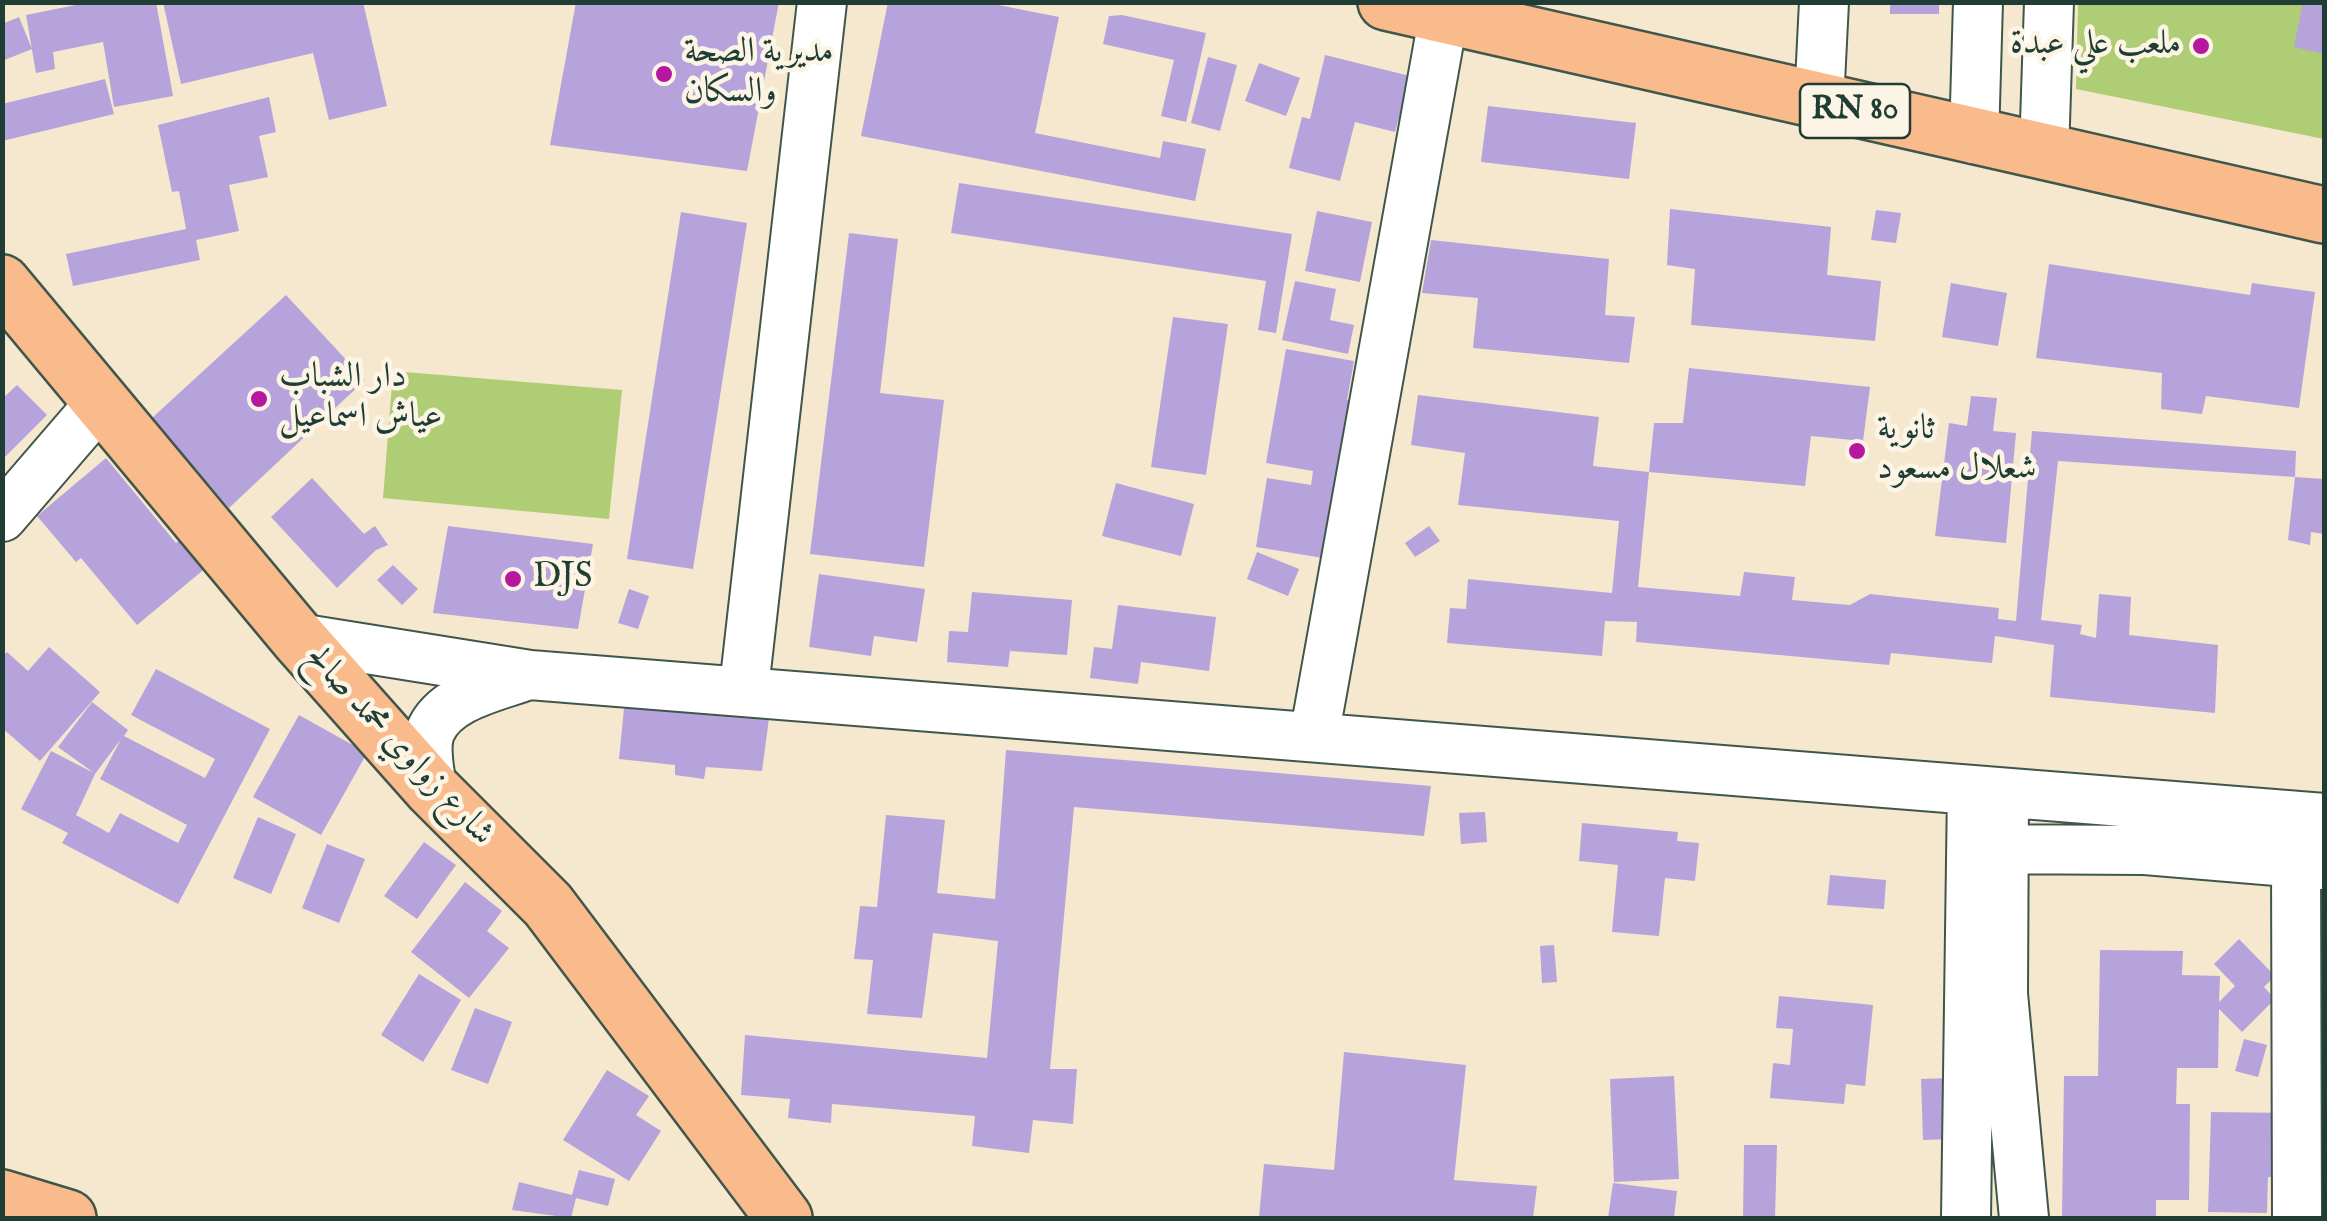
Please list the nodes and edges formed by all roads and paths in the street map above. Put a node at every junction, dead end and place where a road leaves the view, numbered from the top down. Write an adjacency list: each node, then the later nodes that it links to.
1 (822, 2): 16 (street)
2 (1386, 2): 6 (main road, RN 80)
3 (1824, 2): 7 (street)
4 (1978, 2): 8 (street)
5 (2049, 2): 9 (street)
6 (1444, 14): 7 (main road, RN 80); 17 (street)
7 (1819, 102): 8 (main road, RN 80)
8 (1974, 139): 9 (main road, RN 80)
9 (2044, 153): 10 (main road, RN 80)
10 (2324, 215)
11 (2, 282): 12 (main road, شارع زواوي محمد صالح)
12 (101, 402): 13 (street); 14 (main road, شارع زواوي محمد صالح)
13 (2, 517)
14 (298, 638): 15 (street); 18 (main road, شارع زواوي محمد صالح)
15 (530, 675): 16 (street); 18 (street)
16 (744, 688): 17 (street)
17 (1314, 737): 19 (street)
18 (432, 789): 25 (main road, شارع زواوي محمد صالح)
19 (1988, 791): 20 (street); 21 (street)
20 (2324, 818)
21 (1987, 850): 22 (street); 26 (street); 27 (street)
22 (2310, 864): 28 (street)
23 (2, 1198): 24 (main road)
24 (68, 1218)
25 (784, 1218)
26 (1966, 1218)
27 (2024, 1218)
28 (2296, 1218)

